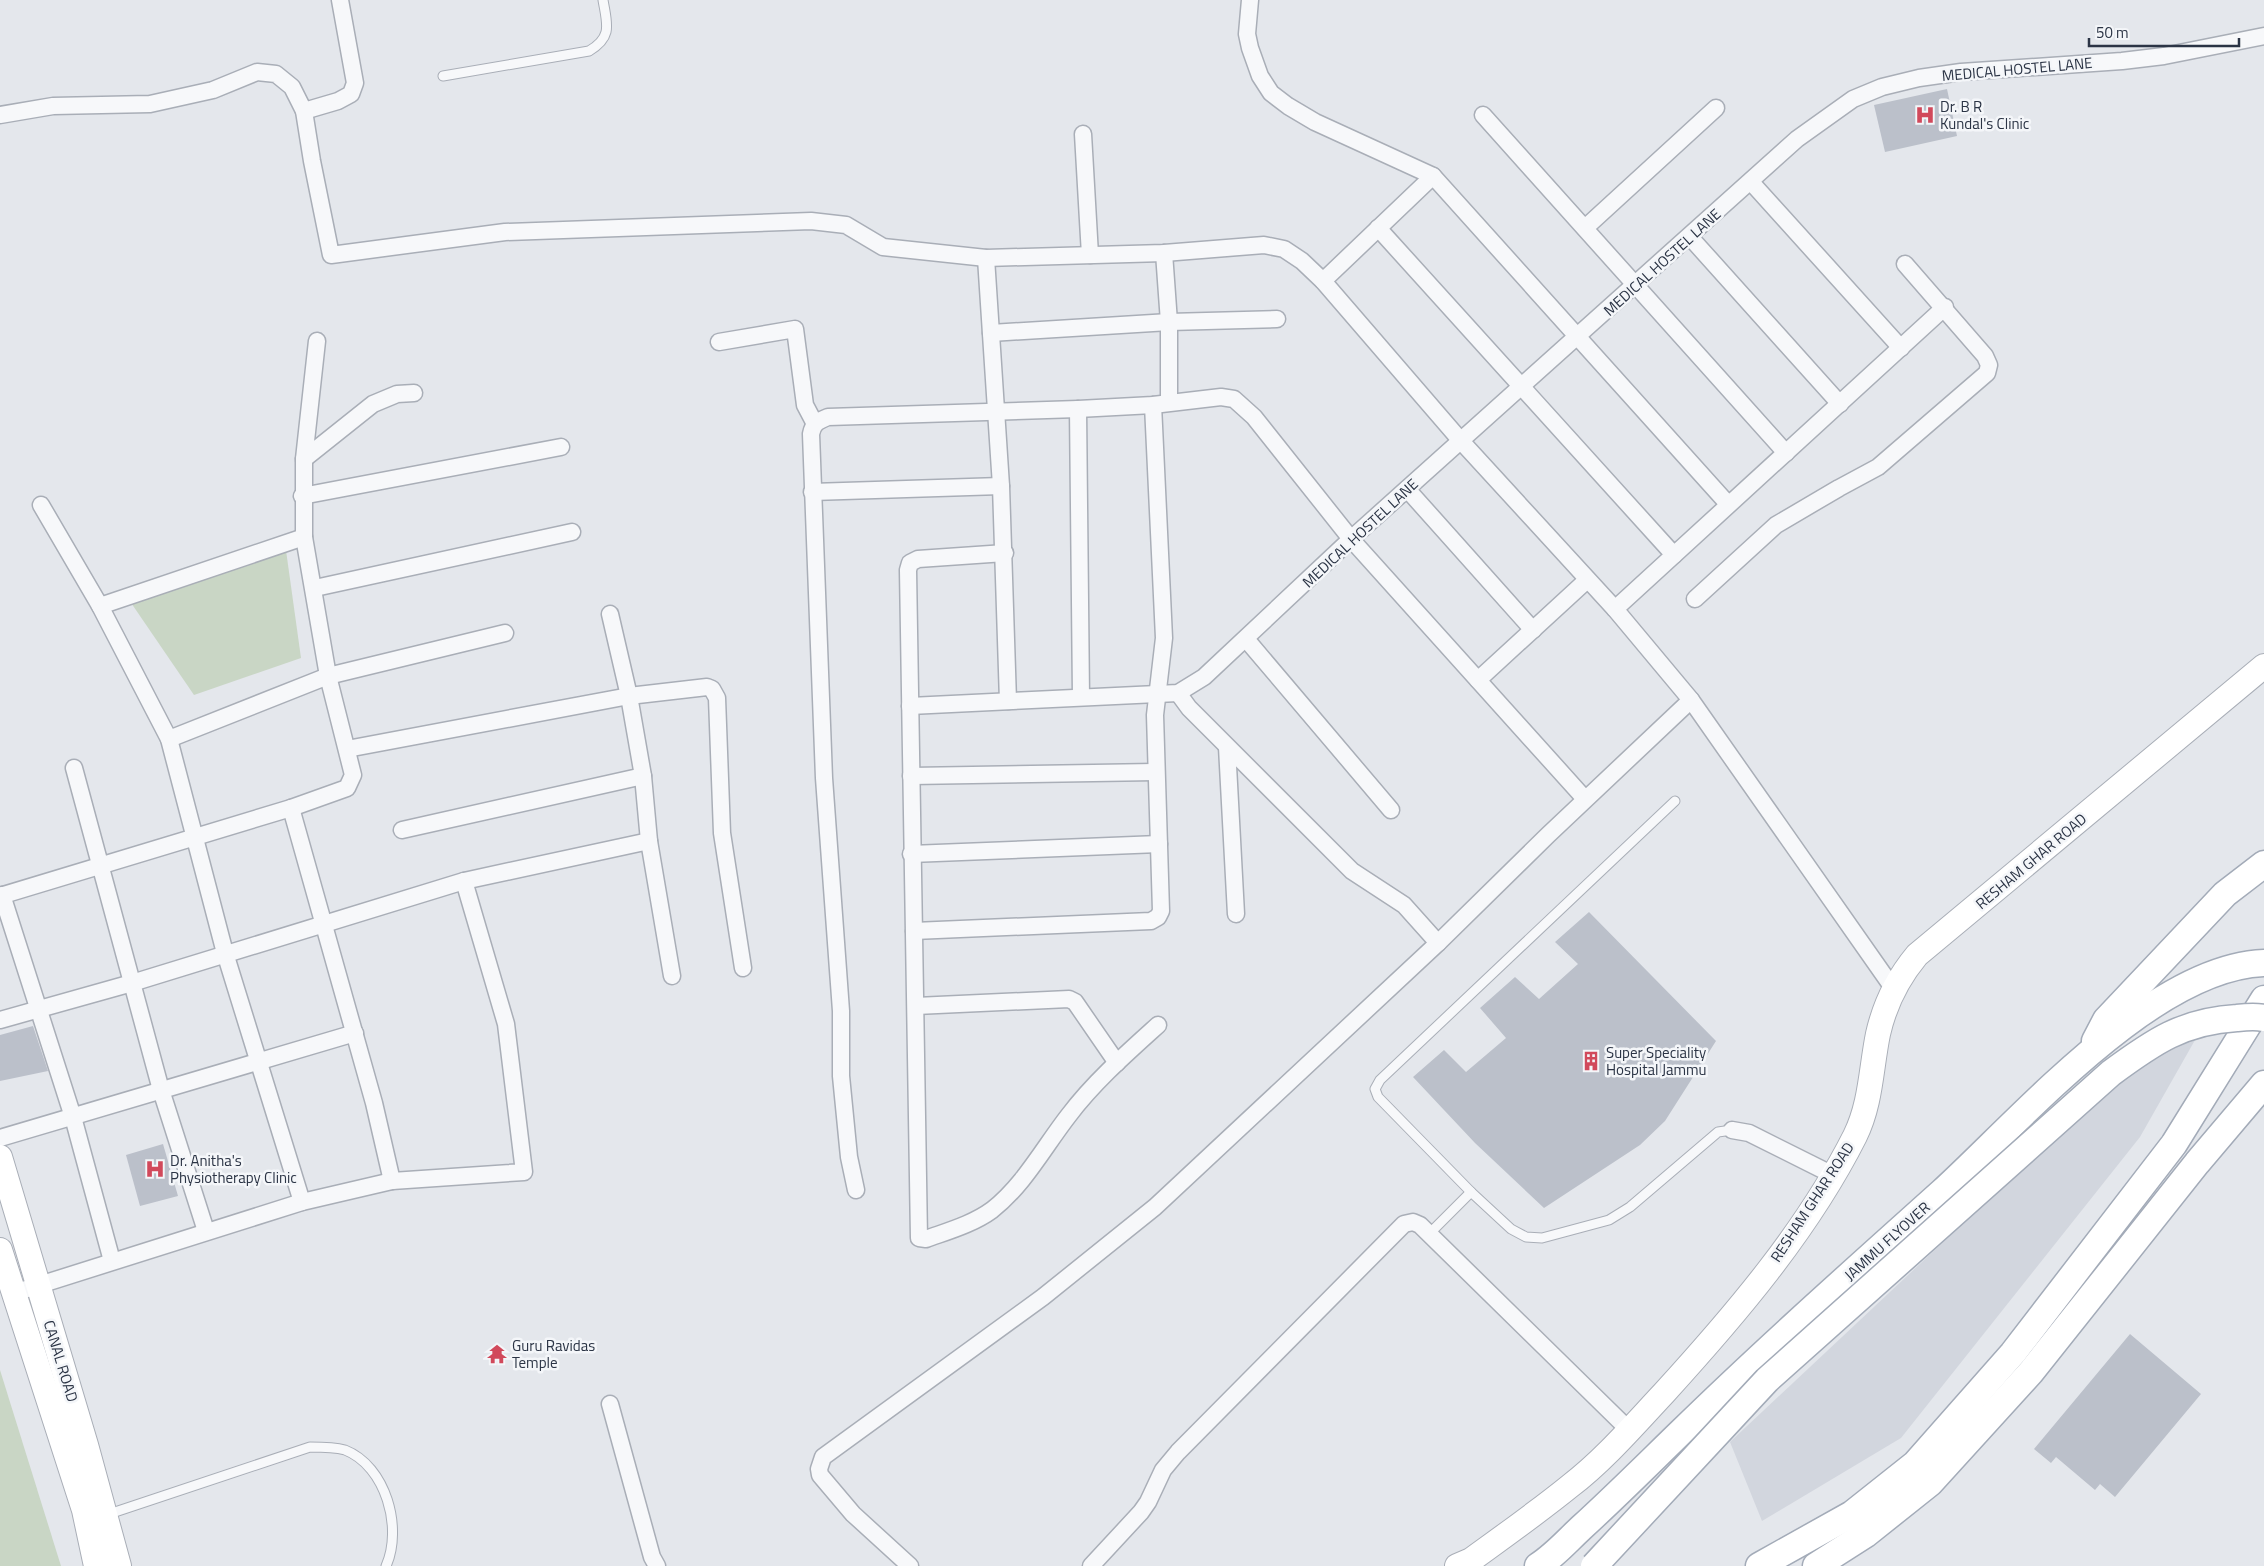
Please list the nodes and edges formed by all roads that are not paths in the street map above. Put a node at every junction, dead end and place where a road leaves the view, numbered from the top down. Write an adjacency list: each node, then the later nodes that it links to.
1 (340, 0): 7 (street)
2 (603, 0): 5 (lane)
3 (1250, 0): 11 (street)
4 (2264, 36): 12 (street, MEDICAL HOSTEL LANE)
5 (443, 76)
6 (1716, 108): 14 (street)
7 (304, 111): 8 (street); 18 (street)
8 (0, 115)
9 (1483, 115): 14 (street)
10 (1083, 134): 17 (street)
11 (1433, 176): 13 (street); 26 (street)
12 (1751, 182): 15 (street, MEDICAL HOSTEL LANE); 29 (street)
13 (1378, 228): 20 (street); 30 (street)
14 (1585, 228): 21 (street)
15 (1690, 238): 21 (street, MEDICAL HOSTEL LANE); 33 (street)
16 (1164, 253): 17 (street); 20 (street); 24 (street)
17 (1090, 255): 18 (street)
18 (986, 258): 25 (street)
19 (1905, 264): 22 (street)
20 (1323, 281): 38 (street)
21 (1636, 285): 26 (street, MEDICAL HOSTEL LANE); 40 (street)
22 (1945, 307): 29 (street); 55 (street)
23 (1277, 319): 24 (street)
24 (1169, 322): 25 (street); 32 (street)
25 (991, 333): 36 (street)
26 (1578, 337): 30 (street, MEDICAL HOSTEL LANE); 46 (street)
27 (317, 341): 41 (street)
28 (720, 342): 37 (street)
29 (1901, 348): 33 (street)
30 (1522, 386): 38 (street, MEDICAL HOSTEL LANE); 52 (street)
31 (414, 393): 41 (street)
32 (1169, 402): 34 (street); 50 (street)
33 (1840, 404): 40 (street)
34 (1153, 405): 35 (street); 66 (street)
35 (1078, 410): 36 (street); 68 (street)
36 (997, 412): 37 (street); 42 (street)
37 (814, 424): 44 (street)
38 (1461, 441): 43 (street, MEDICAL HOSTEL LANE); 53 (street)
39 (561, 448): 45 (street)
40 (1786, 453): 46 (street)
41 (304, 459): 45 (street)
42 (1001, 486): 44 (street); 51 (street)
43 (1407, 489): 50 (street, MEDICAL HOSTEL LANE); 59 (street)
44 (812, 492): 120 (street)
45 (302, 496): 49 (street)
46 (1728, 504): 52 (street)
47 (41, 505): 56 (street)
48 (572, 532): 54 (street)
49 (304, 537): 54 (street); 56 (street)
50 (1351, 539): 61 (street, MEDICAL HOSTEL LANE); 64 (street)
51 (1005, 553): 69 (street); 71 (street)
52 (1674, 555): 57 (street)
53 (1587, 580): 57 (street); 59 (street)
54 (315, 588): 63 (street)
55 (1695, 599)
56 (100, 606): 72 (street)
57 (1615, 609): 70 (street)
58 (610, 614): 67 (street)
59 (1533, 630): 64 (street)
60 (505, 633): 63 (street)
61 (1246, 639): 65 (street, MEDICAL HOSTEL LANE); 82 (street)
62 (2264, 666): 101 (street, RESHAM GHAR ROAD)
63 (328, 676): 72 (street); 74 (street)
64 (1478, 680): 79 (street)
65 (1178, 693): 66 (street, MEDICAL HOSTEL LANE); 73 (street)
66 (1157, 694): 68 (street, MEDICAL HOSTEL LANE); 76 (street)
67 (629, 696): 74 (street); 77 (street); 98 (street)
68 (1081, 696): 69 (street, MEDICAL HOSTEL LANE)
69 (1008, 700): 71 (street, MEDICAL HOSTEL LANE)
70 (1691, 700): 79 (street); 101 (street)
71 (910, 706): 78 (street)
72 (169, 739): 84 (street)
73 (1227, 747): 92 (street); 95 (street)
74 (348, 750): 81 (street)
75 (74, 768): 89 (street)
76 (1155, 772): 78 (street); 86 (street)
77 (643, 776): 83 (street); 85 (street)
78 (911, 776): 87 (street)
79 (1585, 799): 95 (street)
80 (1675, 801): 121 (lane)
81 (292, 808): 84 (street); 93 (street)
82 (1391, 810)
83 (402, 830)
84 (193, 838): 89 (street); 96 (street)
85 (649, 841): 90 (street); 99 (street)
86 (1159, 844): 87 (street); 94 (street)
87 (911, 854): 94 (street)
88 (2264, 864): 109 (main road)
89 (100, 866): 91 (street); 100 (street)
90 (464, 881): 93 (street); 119 (street)
91 (1, 896): 104 (street)
92 (1236, 914)
93 (323, 925): 96 (street); 108 (street)
94 (914, 931): 103 (street)
95 (1438, 944): 136 (street)
96 (225, 953): 100 (street); 110 (street)
97 (2264, 963): 109 (main road, JAMMU FLYOVER)
98 (743, 968)
99 (672, 976)
100 (132, 983): 104 (street); 113 (street)
101 (1893, 988): 118 (street, RESHAM GHAR ROAD)
102 (2264, 999): 141 (main road)
103 (916, 1006): 111 (street); 111 (street)
104 (38, 1009): 106 (street); 114 (street)
105 (2264, 1018): 140 (main road, JAMMU FLYOVER, bridge)
106 (0, 1020)
107 (1158, 1025): 111 (street)
108 (355, 1034): 110 (street); 119 (street)
109 (2089, 1053): 139 (main road, JAMMU FLYOVER)
110 (258, 1061): 113 (street); 122 (street)
111 (1117, 1064)
112 (2264, 1084): 142 (main road)
113 (161, 1090): 114 (street); 123 (street)
114 (73, 1117): 116 (street); 126 (street)
115 (1732, 1130): 118 (street); 121 (lane)
116 (0, 1138)
117 (0, 1157): 127 (street, CANAL ROAD)
118 (1833, 1175): 130 (street, RESHAM GHAR ROAD)
119 (392, 1181): 122 (street)
120 (856, 1190)
121 (1471, 1192): 124 (lane)
122 (302, 1202): 123 (street)
123 (206, 1231): 126 (street)
124 (1429, 1234): 130 (street); 137 (street)
125 (0, 1250): 128 (street, CANAL ROAD)
126 (112, 1261): 127 (street)
127 (38, 1287): 128 (street); 131 (street, CANAL ROAD)
128 (14, 1293): 132 (street, CANAL ROAD)
129 (610, 1404): 135 (street)
130 (1629, 1430): 138 (street, RESHAM GHAR ROAD)
131 (106, 1516): 133 (street, CANAL ROAD); 134 (lane)
132 (96, 1566)
133 (119, 1566)
134 (386, 1566)
135 (657, 1566)
136 (910, 1566)
137 (1091, 1566)
138 (1457, 1566)
139 (1538, 1566)
140 (1594, 1566)
141 (1759, 1566)
142 (1816, 1566)

